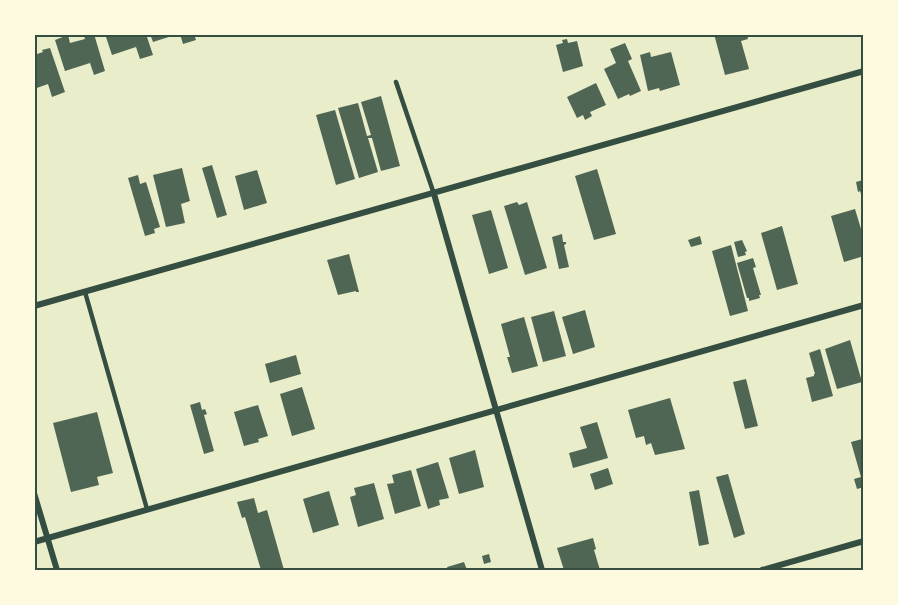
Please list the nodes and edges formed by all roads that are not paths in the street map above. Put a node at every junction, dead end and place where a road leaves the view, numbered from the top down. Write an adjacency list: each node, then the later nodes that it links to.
1 (864, 71): 3 (street)
2 (396, 82): 3 (lane)
3 (434, 194): 4 (street); 7 (street)
4 (84, 292): 6 (street); 9 (lane)
5 (864, 305): 7 (street)
6 (34, 306)
7 (497, 409): 9 (street); 14 (street)
8 (34, 493): 10 (street)
9 (147, 509): 10 (street)
10 (48, 538): 12 (street); 13 (street)
11 (864, 541): 15 (street)
12 (34, 542)
13 (57, 570)
14 (542, 570)
15 (762, 570)

